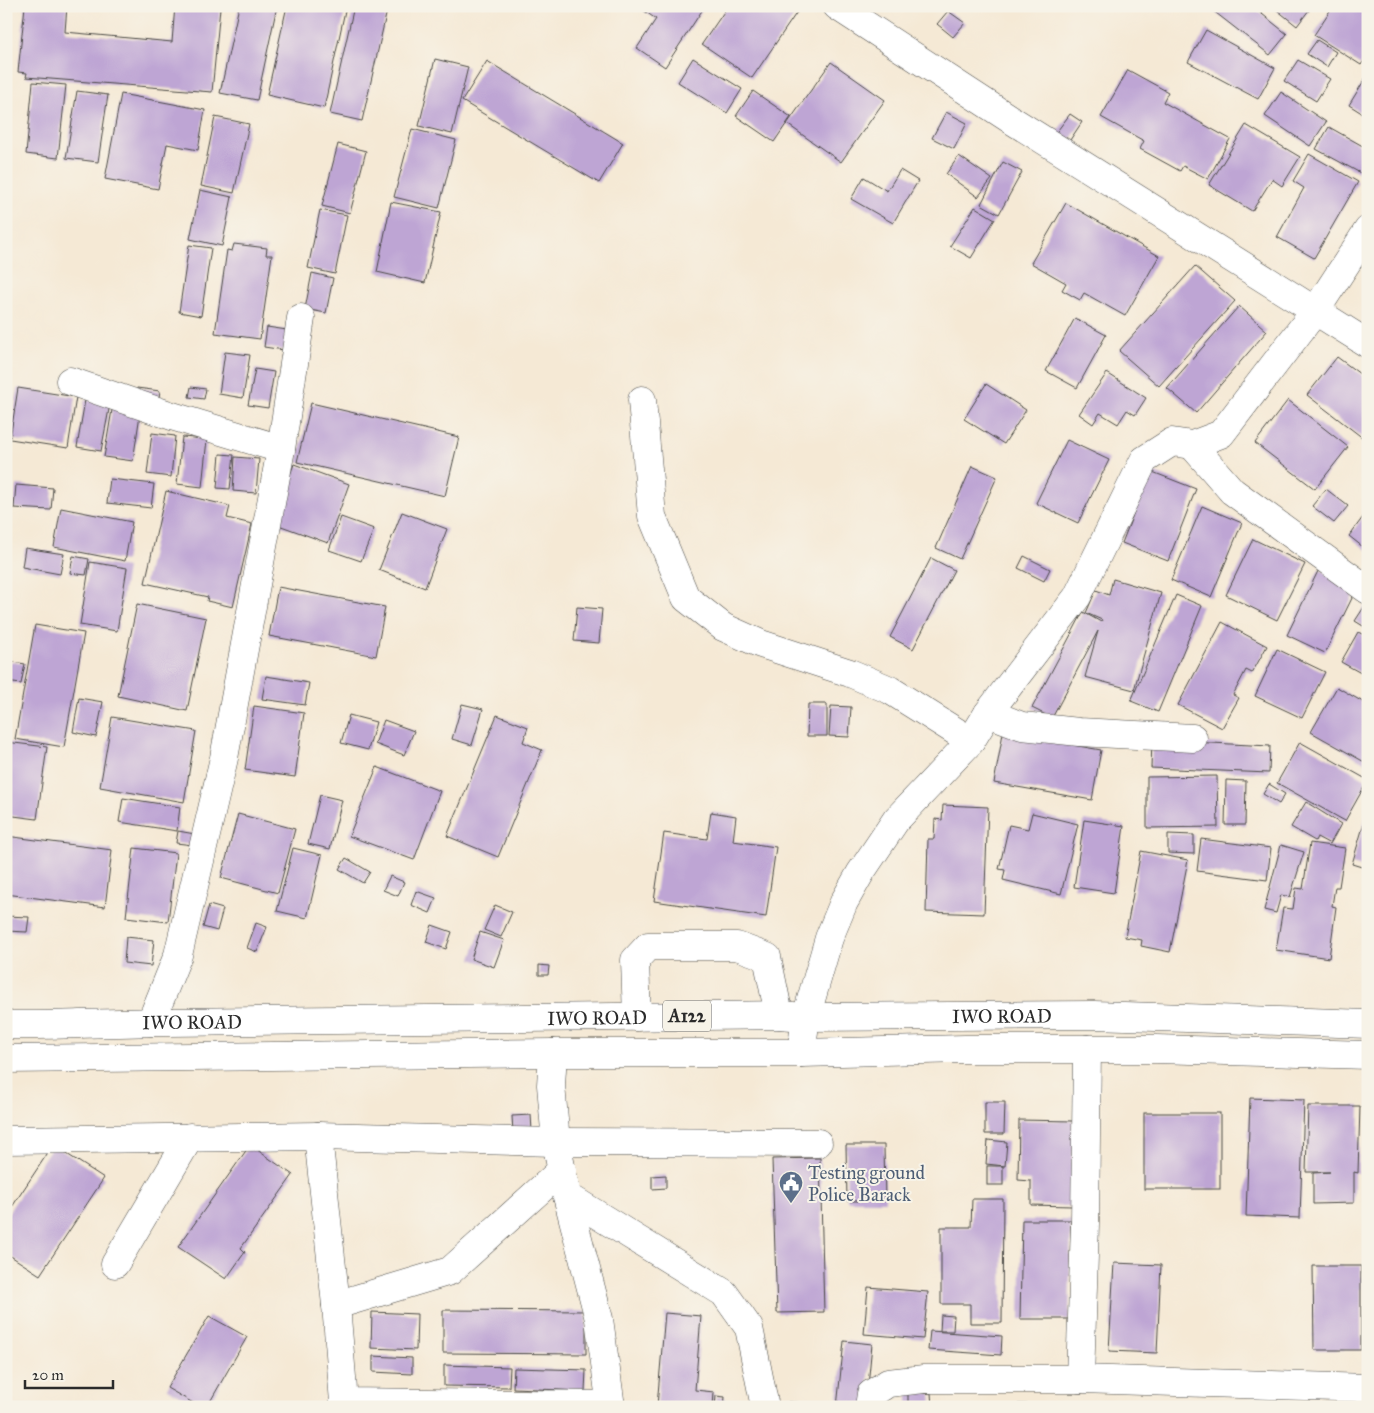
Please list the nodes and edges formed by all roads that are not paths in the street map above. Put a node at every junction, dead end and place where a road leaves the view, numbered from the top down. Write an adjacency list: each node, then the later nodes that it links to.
1 (837, 6): 3 (main road)
2 (1368, 230): 3 (main road)
3 (1316, 310): 5 (main road); 8 (main road)
4 (301, 318): 9 (main road)
5 (1368, 344)
6 (70, 381): 9 (main road)
7 (642, 400): 13 (main road)
8 (1192, 445): 10 (main road); 11 (main road)
9 (281, 449): 17 (main road)
10 (1368, 590)
11 (988, 713): 12 (main road); 13 (main road)
12 (1193, 738)
13 (971, 741): 14 (main road)
14 (793, 1016): 15 (main road, IWO ROAD / A122); 15 (main road); 18 (main road, IWO ROAD / A122); 22 (main road)
15 (637, 1017): 16 (main road, IWO ROAD / A122)
16 (552, 1019): 17 (main road, IWO ROAD / A122); 21 (main road)
17 (151, 1022): 19 (main road, IWO ROAD / A122)
18 (1368, 1024)
19 (6, 1025)
20 (1088, 1049): 22 (main road, IWO ROAD / A122); 23 (main road, IWO ROAD / A122); 33 (main road)
21 (553, 1053): 22 (main road, IWO ROAD / A122); 24 (main road, IWO ROAD / A122); 28 (main road)
22 (802, 1053)
23 (1368, 1055)
24 (6, 1059)
25 (318, 1136): 26 (main road); 28 (main road); 32 (main road)
26 (190, 1137): 27 (main road); 31 (main road)
27 (6, 1140)
28 (556, 1142): 29 (main road); 30 (main road)
29 (818, 1144)
30 (565, 1183): 32 (main road); 36 (main road); 37 (main road)
31 (116, 1264)
32 (336, 1305): 35 (main road)
33 (1080, 1379): 34 (main road); 38 (main road)
34 (1368, 1388)
35 (344, 1404): 36 (main road)
36 (610, 1406)
37 (765, 1407)
38 (870, 1407)

